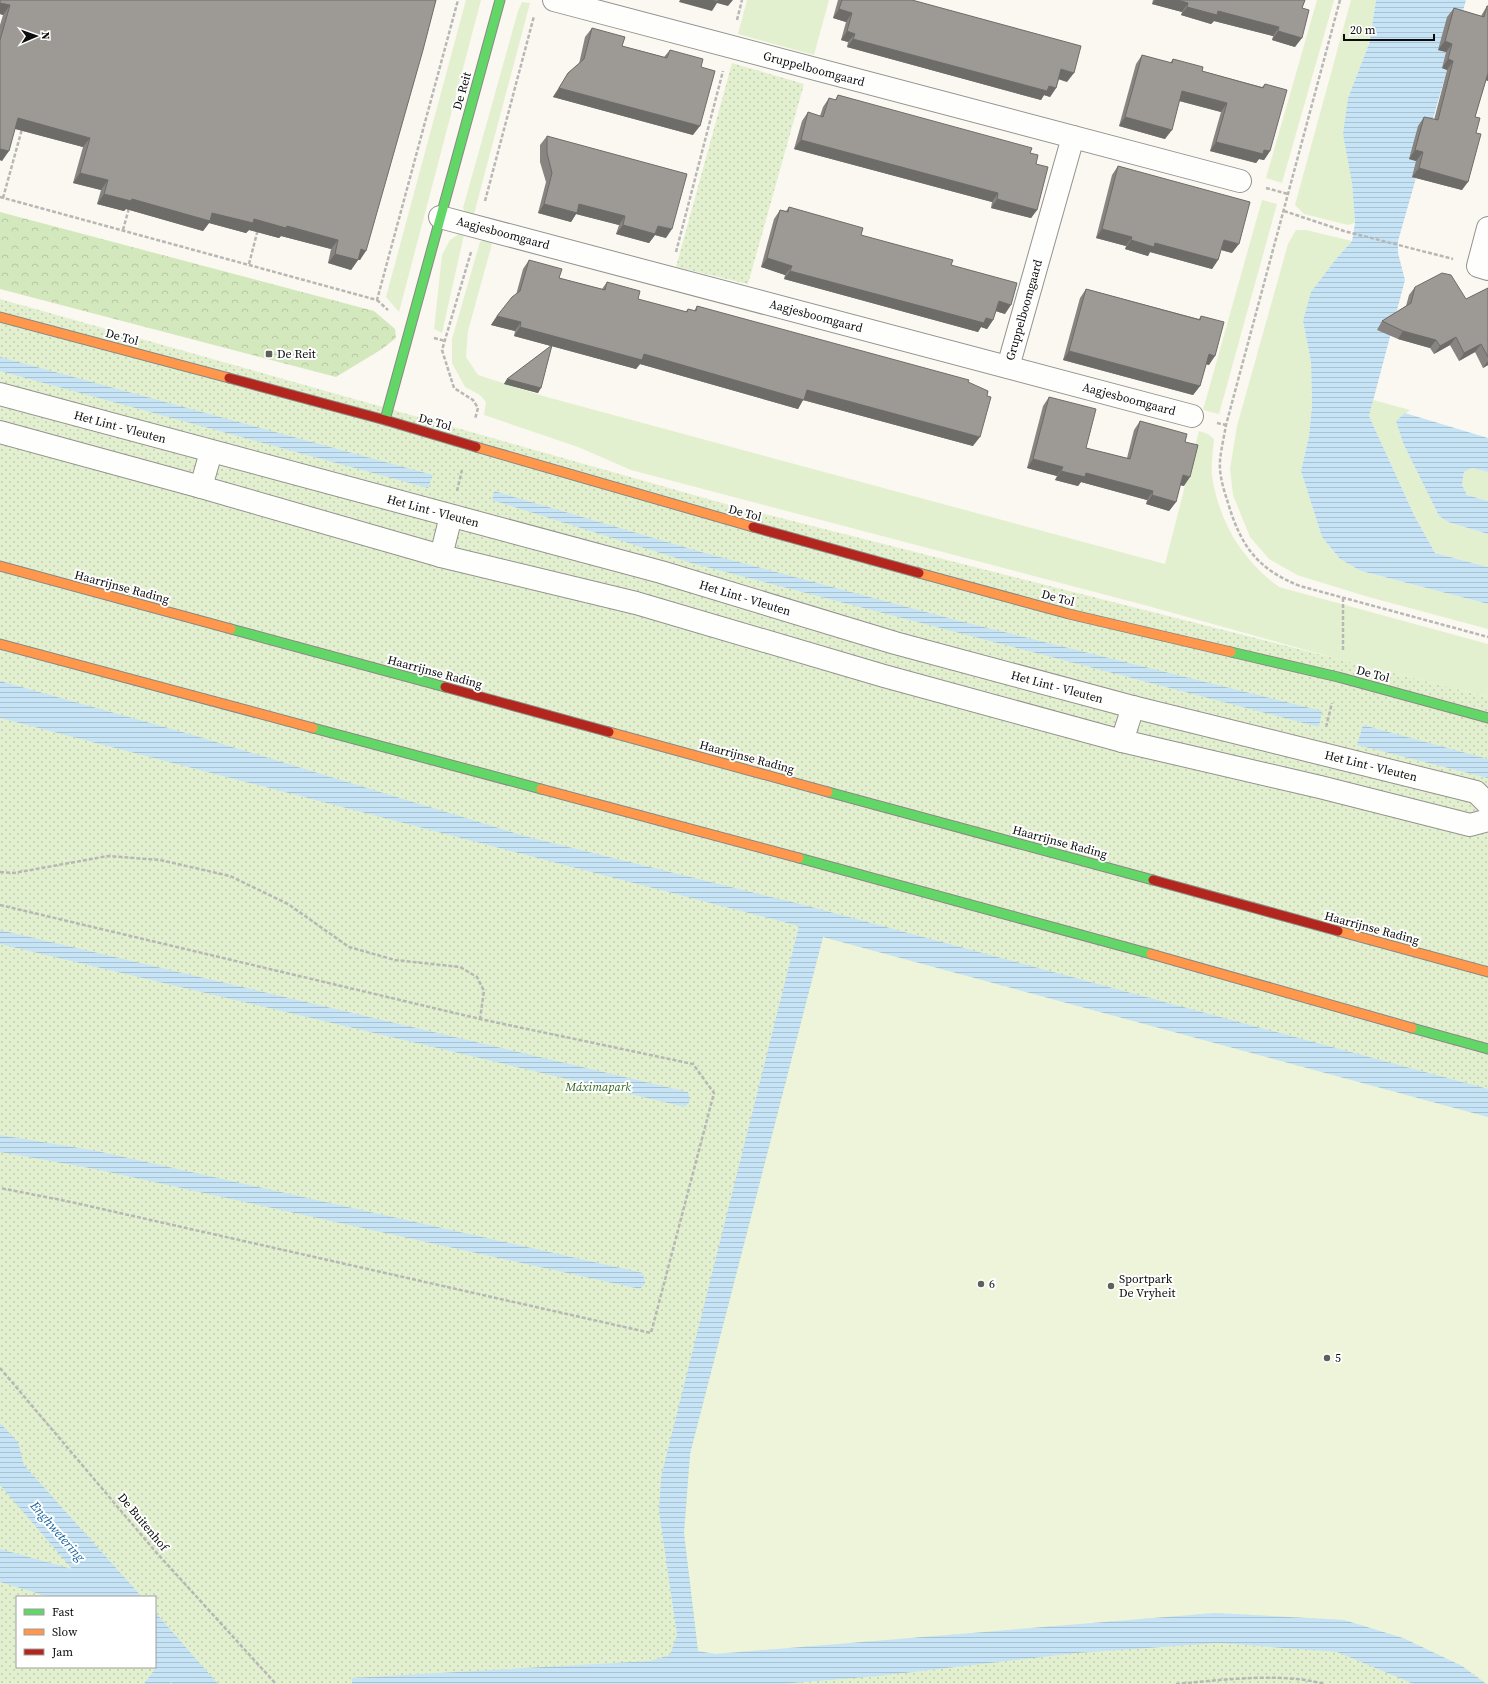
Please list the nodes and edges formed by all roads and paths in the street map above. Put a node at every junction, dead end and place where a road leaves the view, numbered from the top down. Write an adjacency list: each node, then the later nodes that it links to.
1 (458, 0): 19 (path)
2 (500, 0): 14 (main road, De Reit)
3 (554, 0): 7 (street, Gruppelboomgaard)
4 (742, 0): 7 (path)
5 (1340, 0): 13 (path)
6 (534, 15): 16 (path)
7 (730, 47): 9 (street, Gruppelboomgaard); 21 (path)
8 (24, 122): 11 (path)
9 (1073, 137): 10 (street, Gruppelboomgaard); 23 (street, Gruppelboomgaard)
10 (1240, 181)
11 (1, 197): 18 (path)
12 (129, 207): 18 (path)
13 (1284, 211): 20 (path); 34 (path)
14 (440, 217): 16 (street, Aagjesboomgaard); 26 (main road, De Reit)
15 (258, 226): 19 (path)
16 (478, 227): 21 (street, Aagjesboomgaard); 28 (path)
17 (1488, 228): 20 (street)
18 (123, 230): 19 (path)
19 (249, 264)
20 (1483, 268)
21 (669, 278): 23 (street, Aagjesboomgaard)
22 (0, 317): 26 (main road, De Tol)
23 (1008, 367): 25 (street, Aagjesboomgaard)
24 (0, 394): 29 (street, Het Lint - Vleuten)
25 (1192, 416)
26 (385, 420): 28 (main road, De Tol)
27 (0, 432): 30 (street)
28 (469, 444): 31 (path); 39 (main road, De Tol)
29 (211, 452): 30 (street); 31 (street, Het Lint - Vleuten)
30 (201, 487): 32 (street)
31 (451, 516): 32 (street); 37 (street, Het Lint - Vleuten)
32 (442, 556): 38 (street)
33 (0, 566): 49 (main road, Haarrijnse Rading)
34 (1342, 598): 35 (path); 39 (path)
35 (1488, 636)
36 (0, 644): 51 (main road)
37 (895, 644): 38 (street); 40 (street, Het Lint - Vleuten)
38 (884, 676): 42 (street)
39 (1338, 677): 41 (main road, De Tol); 43 (path)
40 (1133, 707): 42 (street); 43 (street, Het Lint - Vleuten)
41 (1488, 718)
42 (1122, 741): 44 (street)
43 (1320, 753): 44 (street); 45 (street, Het Lint - Vleuten)
44 (1320, 787): 46 (street)
45 (1488, 804)
46 (1488, 820)
47 (0, 872): 50 (path)
48 (0, 904): 50 (path)
49 (1488, 972)
50 (480, 1019): 52 (path)
51 (1488, 1049)
52 (0, 1188)
53 (0, 1368): 54 (path, De Buitenhof)
54 (276, 1684)
55 (1176, 1684): 56 (path)
56 (1325, 1684)

